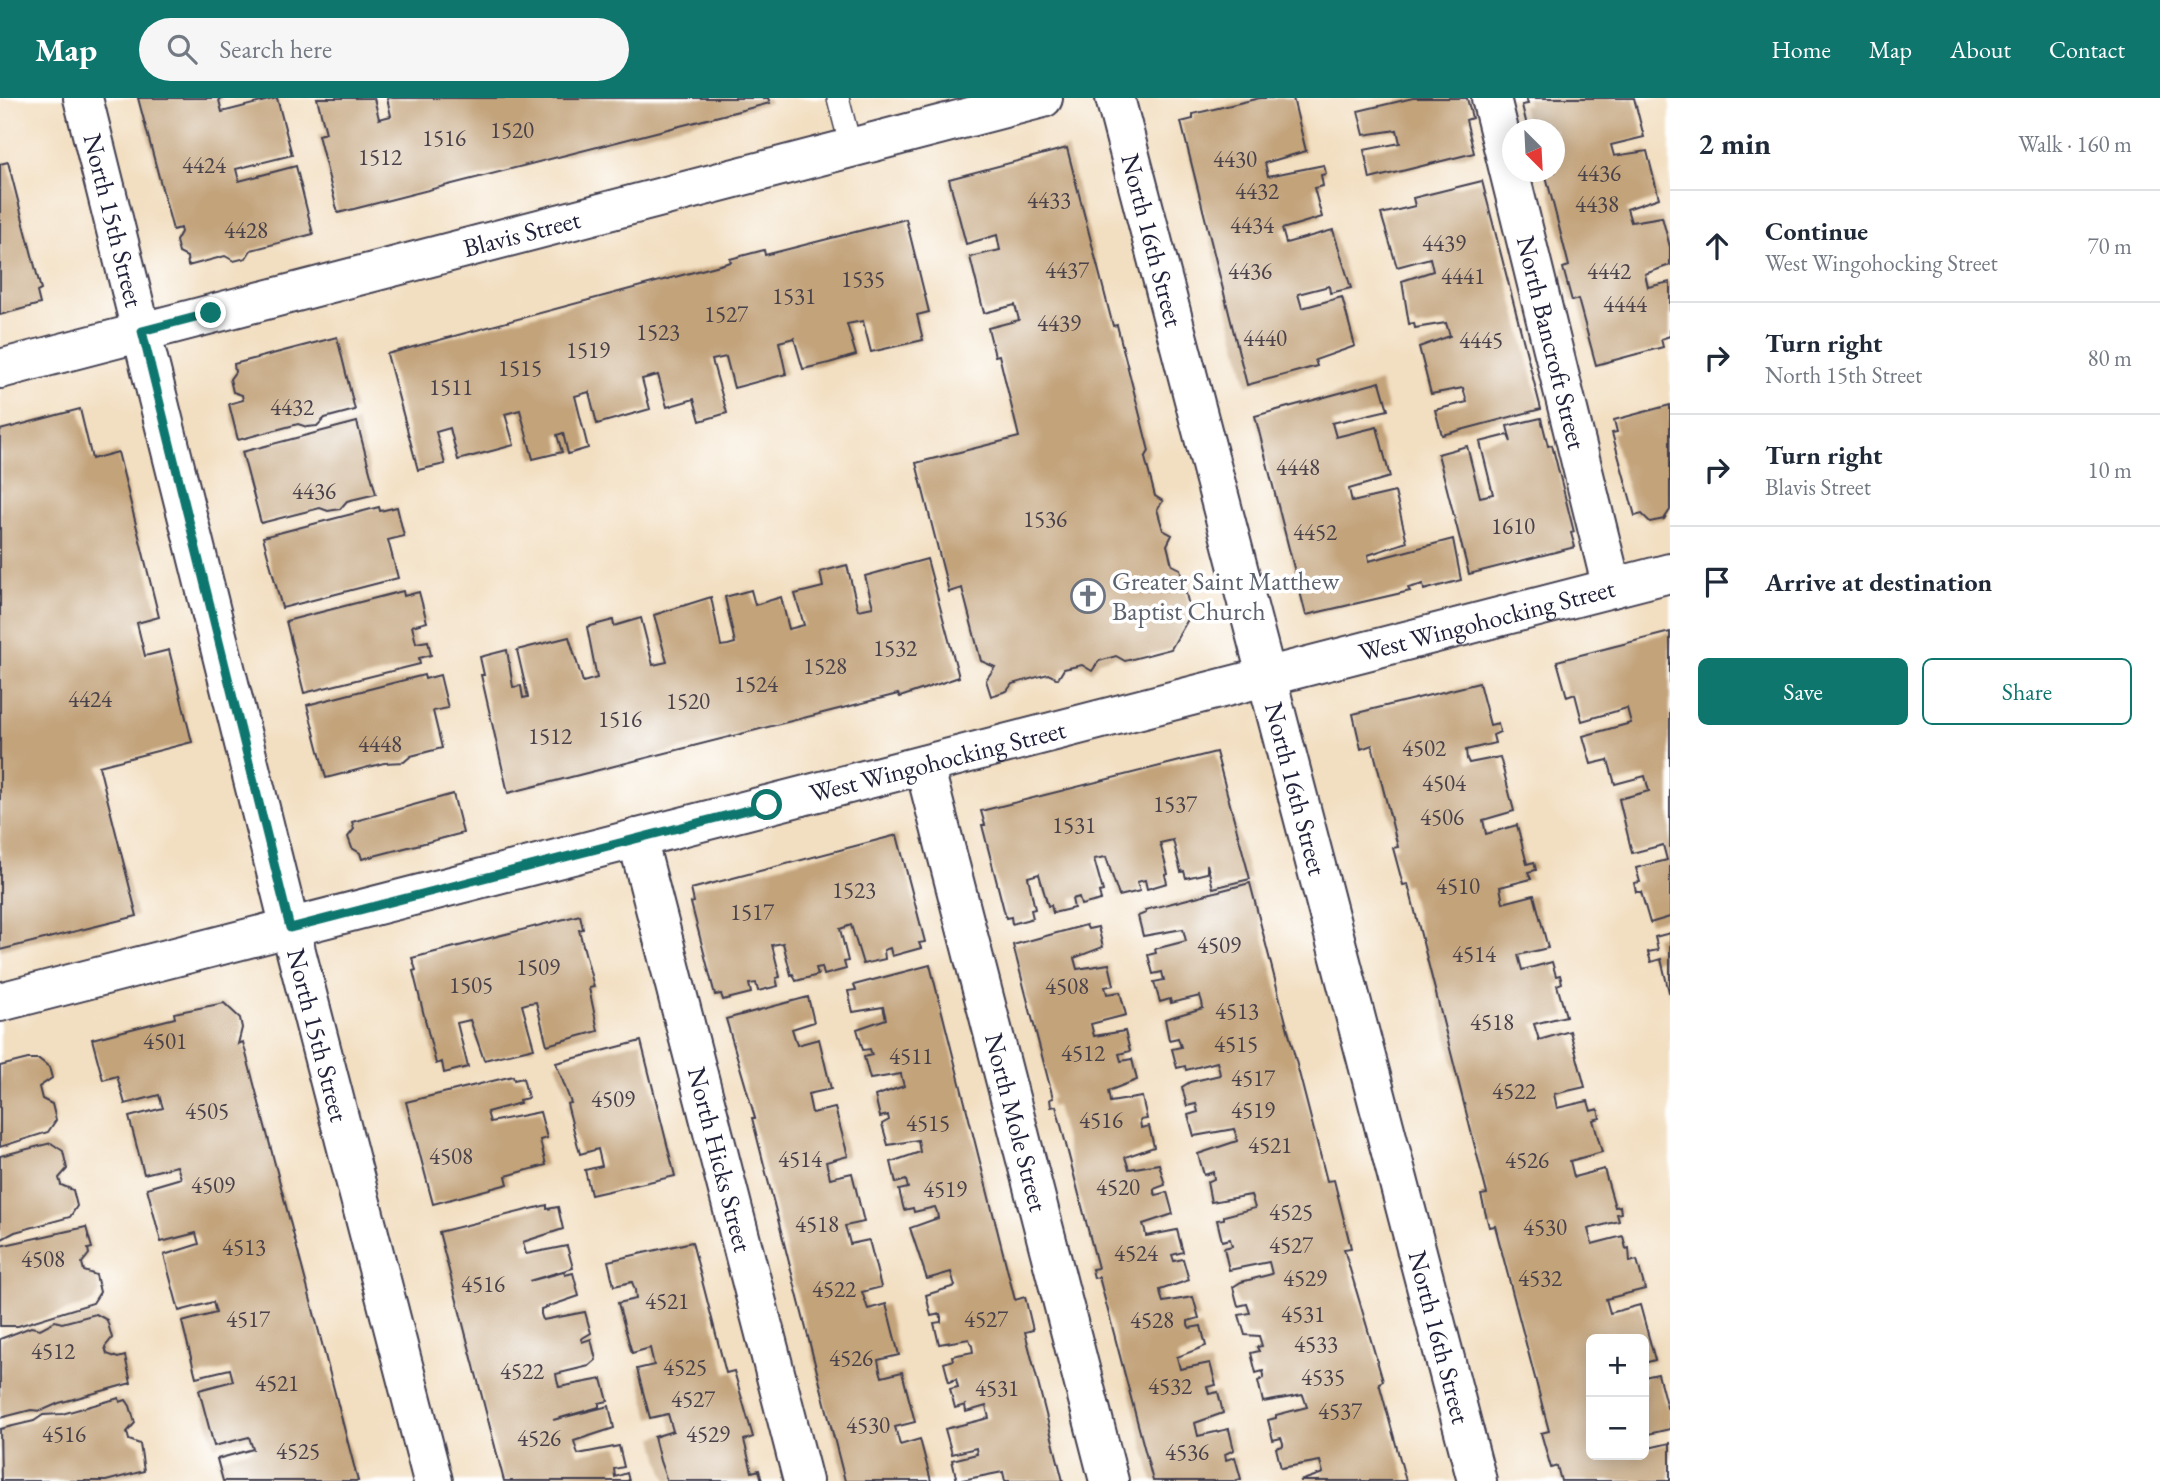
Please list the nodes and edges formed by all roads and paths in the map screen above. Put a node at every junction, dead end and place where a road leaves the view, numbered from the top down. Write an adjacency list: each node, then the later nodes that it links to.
1 (83, 98): 8 (street, North 15th Street)
2 (838, 98): 7 (lane)
3 (1042, 98): 6 (street, Blavis Street)
4 (1115, 98): 12 (street, North 16th Street)
5 (1491, 98): 11 (street, North Bancroft Street)
6 (978, 106): 7 (street, Blavis Street)
7 (851, 148): 8 (street, Blavis Street)
8 (142, 331): 9 (street, Blavis Street); 15 (street, North 15th Street)
9 (0, 369)
10 (1670, 573): 11 (street, West Wingohocking Street)
11 (1612, 588): 12 (street, West Wingohocking Street)
12 (1266, 677): 13 (street, West Wingohocking Street); 20 (street, North 16th Street)
13 (924, 765): 14 (street, West Wingohocking Street); 19 (street, North Mole Street)
14 (637, 838): 15 (street, West Wingohocking Street); 18 (street, North Hicks Street)
15 (290, 928): 16 (street, West Wingohocking Street); 17 (street, North 15th Street)
16 (0, 1002)
17 (433, 1481)
18 (803, 1481)
19 (1109, 1481)
20 (1477, 1481)

